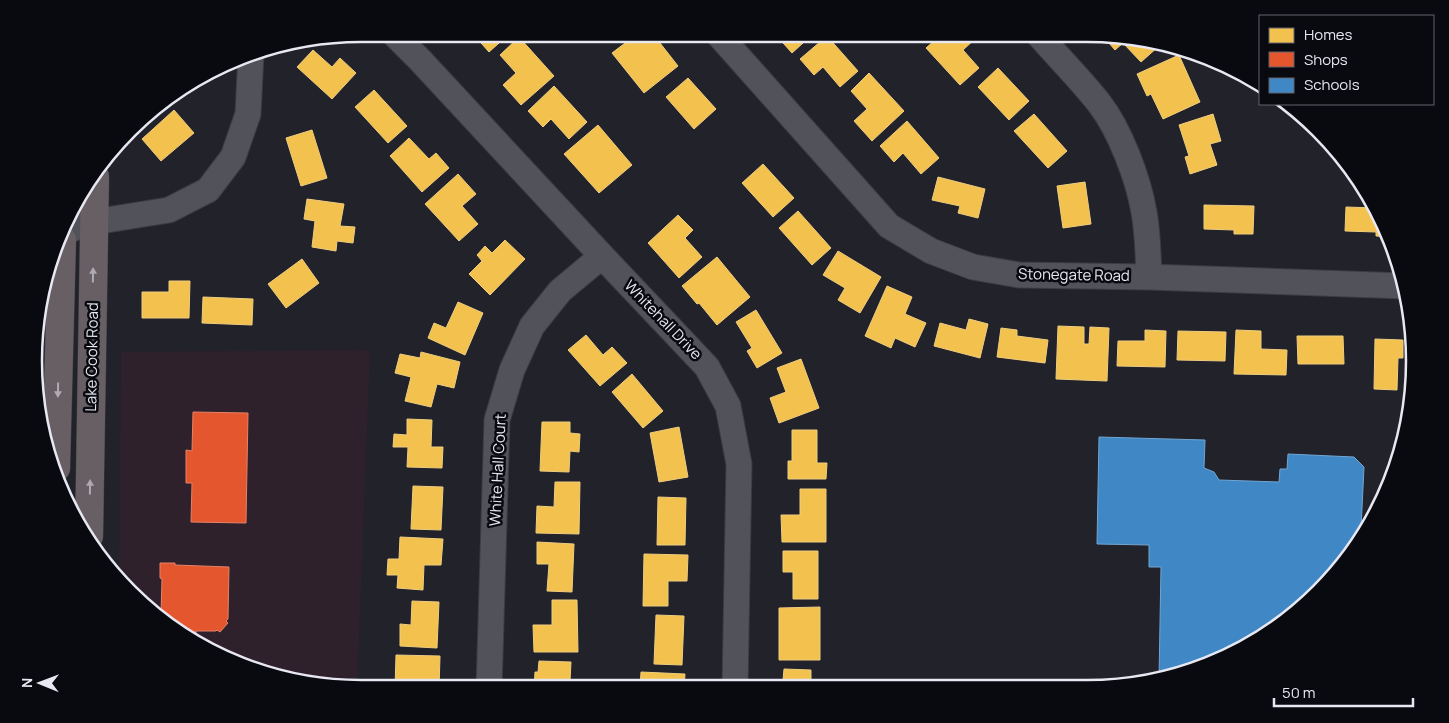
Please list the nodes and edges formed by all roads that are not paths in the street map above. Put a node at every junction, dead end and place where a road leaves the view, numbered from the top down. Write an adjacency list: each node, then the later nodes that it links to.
1 (402, 42): 9 (street, Whitehall Drive)
2 (725, 42): 10 (street, Stonegate Road)
3 (1045, 42): 10 (street)
4 (251, 62): 6 (street)
5 (90, 194): 6 (main road, Lake Cook Road)
6 (83, 216): 7 (street); 13 (main road, Lake Cook Road, one-way to 6)
7 (73, 224)
8 (62, 252): 12 (main road, one-way to 12)
9 (602, 256): 14 (street, White Hall Court); 15 (street, Whitehall Drive)
10 (1149, 277): 11 (street, Stonegate Road)
11 (1397, 286)
12 (56, 455)
13 (89, 527)
14 (489, 680)
15 (735, 680)

